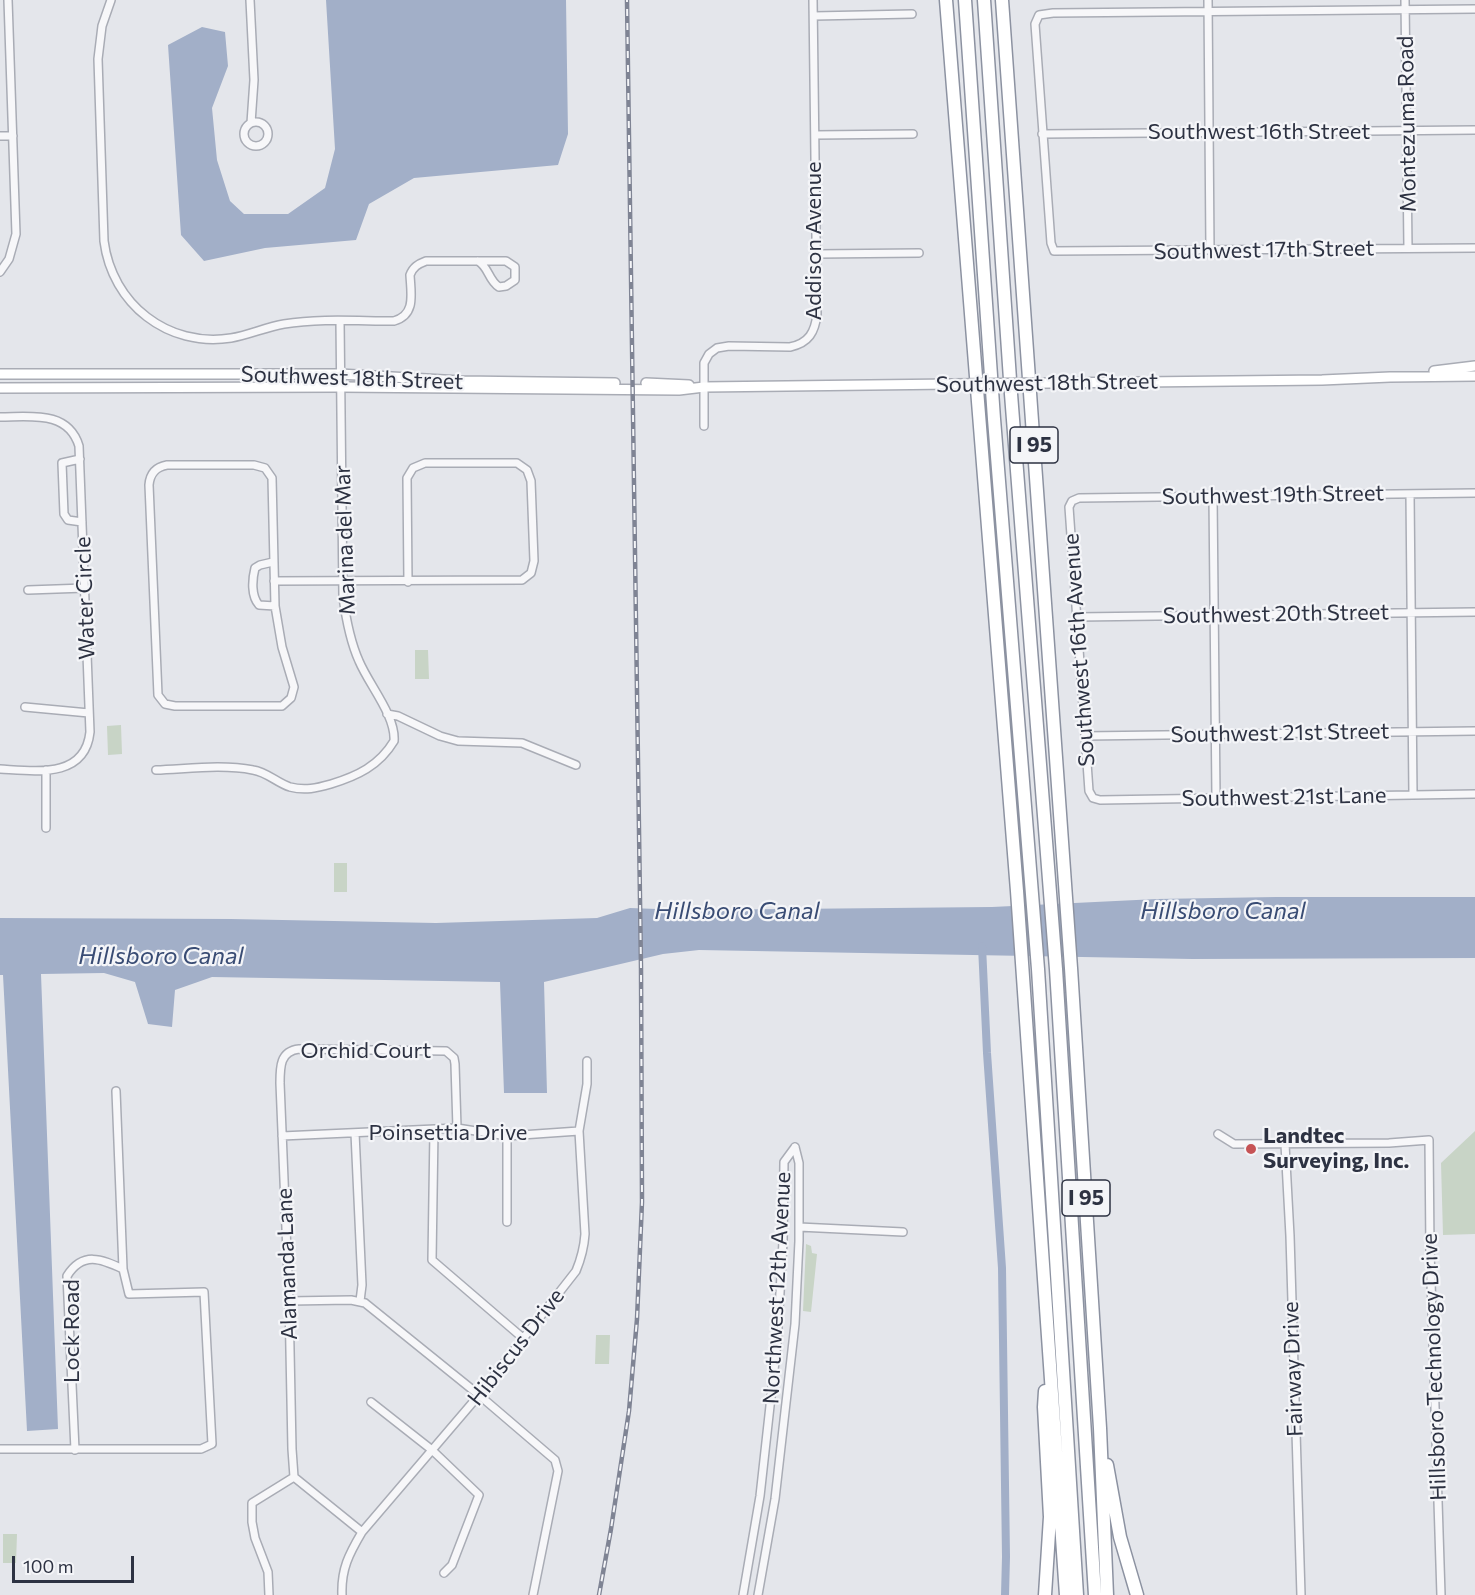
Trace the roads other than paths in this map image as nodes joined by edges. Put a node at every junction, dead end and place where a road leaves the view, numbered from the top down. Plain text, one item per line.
1 (8, 0) edge
2 (111, 0) edge
3 (250, 0) edge
4 (813, 0) edge
5 (946, 0) edge
6 (965, 0) edge
7 (984, 0) edge
8 (1002, 0) edge
9 (1208, 0) edge
10 (1405, 0) edge
11 (1475, 9) edge
12 (1405, 10) junction
13 (1208, 12) junction
14 (912, 14) dead end
15 (814, 16) junction
16 (251, 123) dead end
17 (1407, 130) junction
18 (1475, 130) edge
19 (1209, 132) junction
20 (913, 134) dead end
21 (1042, 134) junction
22 (815, 135) junction
23 (0, 136) edge
24 (13, 136) junction
25 (1408, 248) junction
26 (1475, 248) edge
27 (1210, 250) junction
28 (919, 253) dead end
29 (816, 254) junction
30 (478, 261) junction
31 (0, 272) edge
32 (340, 321) junction
33 (1475, 366) edge
34 (0, 374) edge
35 (340, 374) junction
36 (1390, 376) junction
37 (1475, 376) edge
38 (341, 387) junction
39 (704, 387) junction
40 (0, 388) edge
41 (0, 417) edge
42 (704, 426) dead end
43 (80, 459) junction
44 (1475, 493) edge
45 (1410, 494) junction
46 (1213, 496) junction
47 (1072, 501) joint
48 (82, 522) junction
49 (273, 562) junction
50 (342, 580) junction
51 (274, 581) junction
52 (408, 582) junction
53 (85, 588) junction
54 (28, 590) dead end
55 (275, 606) junction
56 (1475, 612) edge
57 (1411, 613) junction
58 (1214, 615) junction
59 (1077, 617) junction
60 (26, 707) dead end
61 (89, 713) junction
62 (387, 714) junction
63 (1475, 731) edge
64 (1412, 732) junction
65 (1215, 734) junction
66 (1085, 736) junction
67 (576, 765) dead end
68 (0, 769) edge
69 (46, 770) junction
70 (156, 770) dead end
71 (1475, 794) edge
72 (1413, 795) junction
73 (1216, 797) junction
74 (1093, 798) joint
75 (46, 828) dead end
76 (287, 1053) joint
77 (586, 1061) dead end
78 (116, 1091) dead end
79 (457, 1128) junction
80 (434, 1130) junction
81 (579, 1131) junction
82 (356, 1133) junction
83 (1218, 1134) dead end
84 (282, 1136) junction
85 (507, 1136) junction
86 (1285, 1144) junction
87 (507, 1222) dead end
88 (799, 1227) junction
89 (903, 1232) dead end
90 (123, 1269) junction
91 (289, 1301) junction
92 (360, 1301) junction
93 (524, 1339) junction
94 (1049, 1351) junction
95 (479, 1395) junction
96 (371, 1402) dead end
97 (1100, 1428) junction
98 (0, 1449) edge
99 (75, 1450) junction
100 (432, 1450) junction
101 (294, 1477) junction
102 (760, 1496) junction
103 (775, 1499) junction
104 (362, 1532) junction
105 (444, 1573) dead end
106 (269, 1595) edge
107 (342, 1595) edge
108 (533, 1595) edge
109 (743, 1595) edge
110 (758, 1595) edge
111 (1045, 1595) edge
112 (1066, 1595) edge
113 (1077, 1595) edge
114 (1095, 1595) edge
115 (1107, 1595) edge
116 (1137, 1595) edge
117 (1301, 1595) edge
118 (1441, 1595) edge

1 - 24 street
2 - 32 street
3 - 16 street
4 - 15 street, Addison Avenue
5 - 94 highway, I 95
6 - 113 highway
7 - 114 highway
8 - 97 highway, I 95
9 - 13 street
10 - 12 street, Montezuma Road
11 - 12 street
12 - 13 street
12 - 17 street, Montezuma Road
13 - 19 street
13 - 21 street
14 - 15 street
15 - 22 street, Addison Avenue
17 - 18 street, Southwest 16th Street
17 - 19 street, Southwest 16th Street
17 - 25 street, Montezuma Road
19 - 21 street, Southwest 16th Street
19 - 27 street
20 - 22 street
21 - 27 street, Southwest 17th Street
22 - 29 street, Addison Avenue
23 - 24 street
24 - 31 street
25 - 26 street, Southwest 17th Street
25 - 27 street, Southwest 17th Street
28 - 29 street
29 - 39 street, Addison Avenue
30 - 30 street
30 - 32 street
32 - 35 street
33 - 36 main road, Southwest 18th Street
34 - 35 main road, Southwest 18th Street
35 - 38 street, Marina del Mar
35 - 39 main road, Southwest 18th Street
36 - 37 main road, Southwest 18th Street
36 - 39 main road, Southwest 18th Street, bridge
38 - 39 main road, Southwest 18th Street
38 - 40 main road, Southwest 18th Street
38 - 50 street, Marina del Mar
39 - 42 street, Addison Avenue
41 - 43 street, Water Circle
43 - 48 street, Water Circle
43 - 48 street
44 - 45 street, Southwest 19th Street
45 - 46 street, Southwest 19th Street
45 - 57 street
46 - 47 street, Southwest 19th Street
46 - 58 street
47 - 59 street, Southwest 16th Avenue
48 - 53 street, Water Circle
49 - 51 street
49 - 55 street
49 - 55 street
50 - 51 street
50 - 52 street
50 - 62 street, Marina del Mar
51 - 55 street
52 - 52 street
53 - 54 street
53 - 61 street, Water Circle
56 - 57 street, Southwest 20th Street
57 - 58 street, Southwest 20th Street
57 - 64 street
58 - 59 street, Southwest 20th Street
58 - 65 street
59 - 66 street, Southwest 16th Avenue
60 - 61 street
61 - 69 street, Water Circle
62 - 67 street
62 - 70 street, Marina del Mar
63 - 64 street, Southwest 21st Street
64 - 65 street, Southwest 21st Street
64 - 72 street
65 - 66 street, Southwest 21st Street
65 - 73 street
66 - 74 street, Southwest 16th Avenue
68 - 69 street, Water Circle
69 - 75 street
71 - 72 street, Southwest 21st Lane
72 - 73 street, Southwest 21st Lane
73 - 74 street, Southwest 21st Lane
76 - 79 street, Orchid Court
76 - 84 street, Alamanda Lane
77 - 81 street, Hibiscus Drive
78 - 90 street
79 - 80 street, Poinsettia Drive
79 - 85 street, Poinsettia Drive
80 - 82 street, Poinsettia Drive
80 - 93 street
81 - 85 street, Poinsettia Drive
81 - 93 street, Hibiscus Drive
82 - 84 street, Poinsettia Drive
82 - 92 street
83 - 86 street
84 - 91 street, Alamanda Lane
85 - 87 street
86 - 117 street, Fairway Drive
86 - 118 street, Hillsboro Technology Drive
88 - 89 street
88 - 102 street, Northwest 12th Avenue
88 - 103 street, Northwest 12th Avenue
90 - 99 street, Lock Road
90 - 99 street
91 - 92 street
91 - 101 street, Alamanda Lane
92 - 95 street
93 - 95 street, Hibiscus Drive
94 - 111 highway
94 - 112 highway, I 95
95 - 100 street, Hibiscus Drive
95 - 108 street
96 - 100 street
97 - 115 highway, I 95
97 - 116 highway
98 - 99 street
100 - 104 street, Hibiscus Drive
100 - 105 street
101 - 104 street
101 - 106 street
102 - 103 street
102 - 109 street, Northwest 12th Avenue
103 - 110 street, Northwest 12th Avenue
104 - 107 street, Hibiscus Drive

